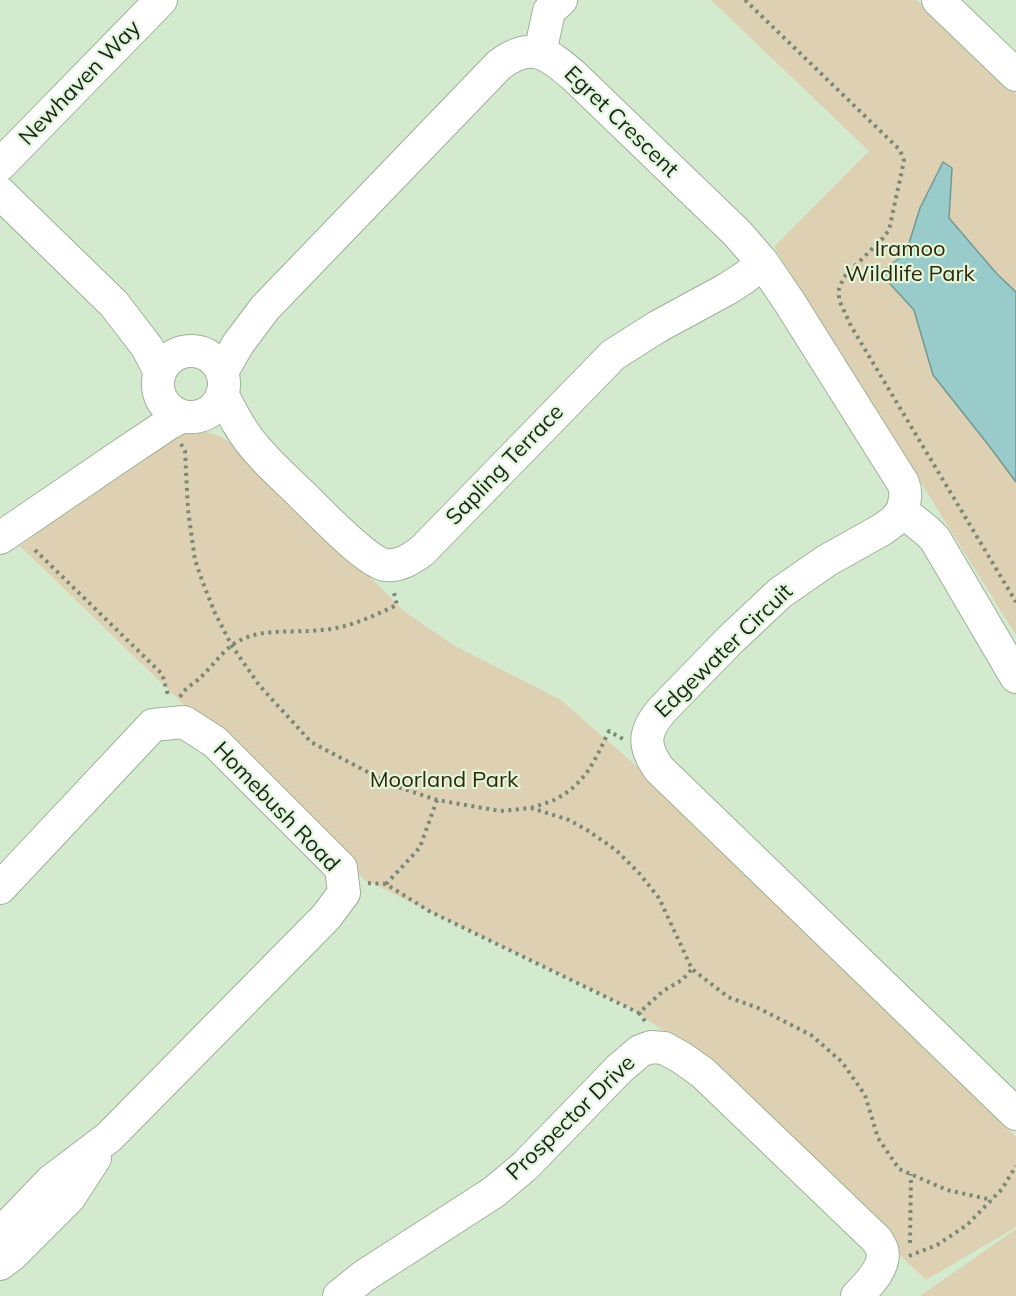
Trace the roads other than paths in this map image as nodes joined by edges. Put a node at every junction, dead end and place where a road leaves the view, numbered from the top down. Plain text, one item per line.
1 (161, 0) edge
2 (561, 0) edge
3 (938, 0) edge
4 (540, 53) junction
5 (1016, 75) edge
6 (0, 165) edge
7 (0, 193) edge
8 (763, 263) junction
9 (114, 304) junction
10 (207, 368) junction
11 (174, 405) junction
12 (258, 452) junction
13 (902, 511) junction
14 (0, 538) edge
15 (1016, 677) edge
16 (0, 888) edge
17 (1016, 1114) edge
18 (109, 1137) junction
19 (0, 1234) edge
20 (0, 1264) edge
21 (339, 1296) edge
22 (857, 1296) edge

1 - 6 street, Newhaven Way
2 - 4 street
3 - 5 street
4 - 8 street, Egret Crescent
4 - 10 street, Egret Crescent
7 - 9 street
8 - 12 street, Sapling Terrace
8 - 13 street, Egret Crescent
9 - 10 street
9 - 11 street
10 - 11 street
10 - 11 street
10 - 12 street, Sapling Terrace
11 - 12 street, Sapling Terrace
11 - 14 street
13 - 15 street
13 - 17 street, Edgewater Circuit
16 - 18 street, Homebush Road
18 - 19 street, Homebush Road
18 - 20 street, Homebush Road
21 - 22 street, Prospector Drive

